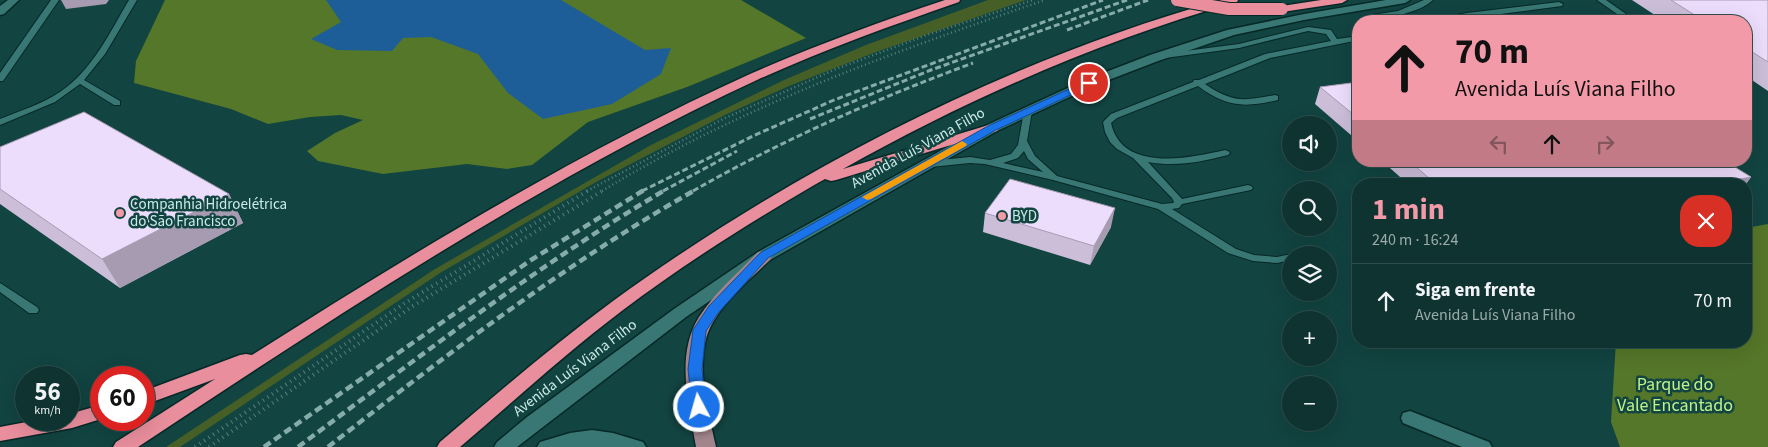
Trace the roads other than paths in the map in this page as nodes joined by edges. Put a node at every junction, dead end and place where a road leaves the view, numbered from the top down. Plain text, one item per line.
1 (14, 0) edge
2 (55, 0) edge
3 (133, 0) edge
4 (955, 0) edge
5 (1177, 0) edge
6 (1232, 0) edge
7 (1324, 0) edge
8 (1342, 0) edge
9 (1405, 0) edge
10 (1429, 0) edge
11 (1601, 0) edge
12 (1558, 4) dead end
13 (1304, 6) junction
14 (0, 12) edge
15 (1390, 15) edge
16 (1481, 15) edge
17 (1623, 15) edge
18 (1352, 39) edge
19 (1336, 42) junction
20 (1154, 58) junction
21 (0, 79) edge
22 (80, 81) junction
23 (1197, 82) junction
24 (1275, 98) dead end
25 (117, 103) dead end
26 (1028, 111) junction
27 (0, 122) edge
28 (992, 128) junction
29 (1024, 142) junction
30 (1225, 153) dead end
31 (1136, 155) junction
32 (985, 161) junction
33 (925, 164) junction
34 (1056, 178) junction
35 (799, 187) junction
36 (1248, 188) dead end
37 (1179, 202) junction
38 (1161, 207) junction
39 (764, 256) junction
40 (1282, 258) edge
41 (0, 287) edge
42 (32, 310) dead end
43 (275, 348) junction
44 (155, 394) edge
45 (90, 415) edge
46 (1410, 418) dead end
47 (0, 434) edge
48 (123, 447) edge
49 (447, 447) edge
50 (504, 447) edge
51 (547, 447) edge
52 (636, 447) edge
53 (706, 447) edge
54 (1482, 447) edge

1 - 14 main road
2 - 21 lane
3 - 22 lane
4 - 43 highway
5 - 13 highway, bridge
6 - 35 highway, Avenida Luís Viana Filho
7 - 13 highway
8 - 13 highway
9 - 20 main road, Avenida Luís Viana Filho
10 - 15 lane
11 - 17 lane
12 - 16 lane
18 - 19 lane
19 - 20 lane
19 - 23 lane
20 - 26 main road, Avenida Luís Viana Filho
22 - 25 lane
22 - 27 lane
23 - 24 lane
23 - 31 lane
26 - 28 main road, Avenida Luís Viana Filho
26 - 29 lane
28 - 33 main road, Avenida Luís Viana Filho
28 - 35 highway
29 - 32 lane
29 - 34 lane
30 - 31 lane
31 - 37 lane
32 - 33 lane
32 - 34 lane
33 - 39 main road, Avenida Luís Viana Filho
34 - 38 lane
35 - 49 highway, Avenida Luís Viana Filho
36 - 37 lane
37 - 38 lane
38 - 40 lane
39 - 50 main road, Avenida Luís Viana Filho
39 - 53 main road
41 - 42 lane
43 - 44 highway
43 - 48 highway
45 - 47 highway
46 - 54 main road
51 - 52 main road

